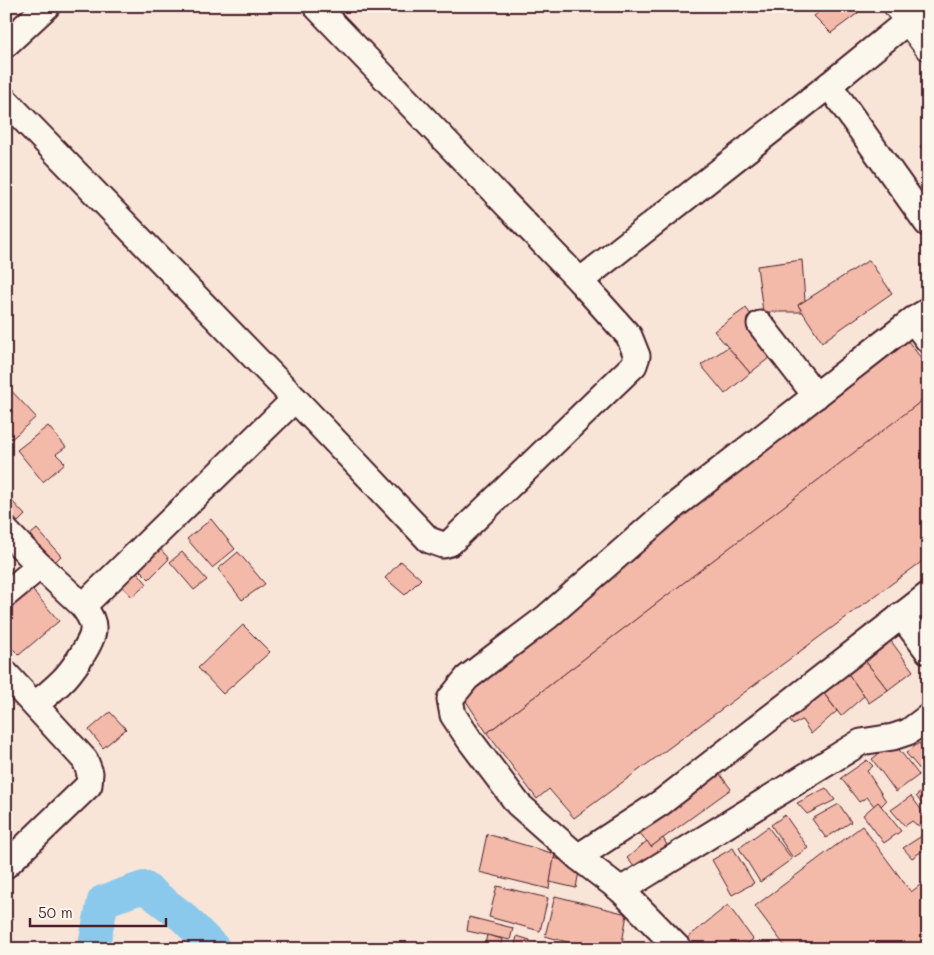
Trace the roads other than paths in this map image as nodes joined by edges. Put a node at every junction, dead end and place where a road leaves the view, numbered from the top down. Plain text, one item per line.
1 (47, 6) edge
2 (316, 6) edge
3 (904, 13) edge
4 (6, 44) edge
5 (928, 46) edge
6 (829, 85) junction
7 (6, 100) edge
8 (927, 223) edge
9 (580, 281) junction
10 (920, 316) edge
11 (760, 324) dead end
12 (928, 340) edge
13 (816, 396) junction
14 (295, 399) junction
15 (6, 530) edge
16 (40, 566) junction
17 (6, 594) edge
18 (928, 595) edge
19 (83, 606) junction
20 (901, 615) junction
21 (928, 651) edge
22 (6, 674) edge
23 (35, 705) junction
24 (928, 717) edge
25 (578, 857) junction
26 (6, 865) edge
27 (621, 890) junction
28 (680, 949) edge

1 - 4 lane
2 - 9 lane
3 - 5 highway
3 - 6 lane
6 - 8 lane
6 - 9 lane
7 - 14 lane
9 - 14 lane
10 - 12 lane
10 - 13 lane
11 - 13 lane
13 - 25 lane
14 - 19 lane
15 - 16 lane
16 - 17 lane
16 - 19 lane
18 - 20 lane
19 - 23 lane
20 - 21 lane
20 - 25 lane
22 - 23 lane
23 - 26 lane
24 - 27 lane
25 - 27 lane
27 - 28 lane

